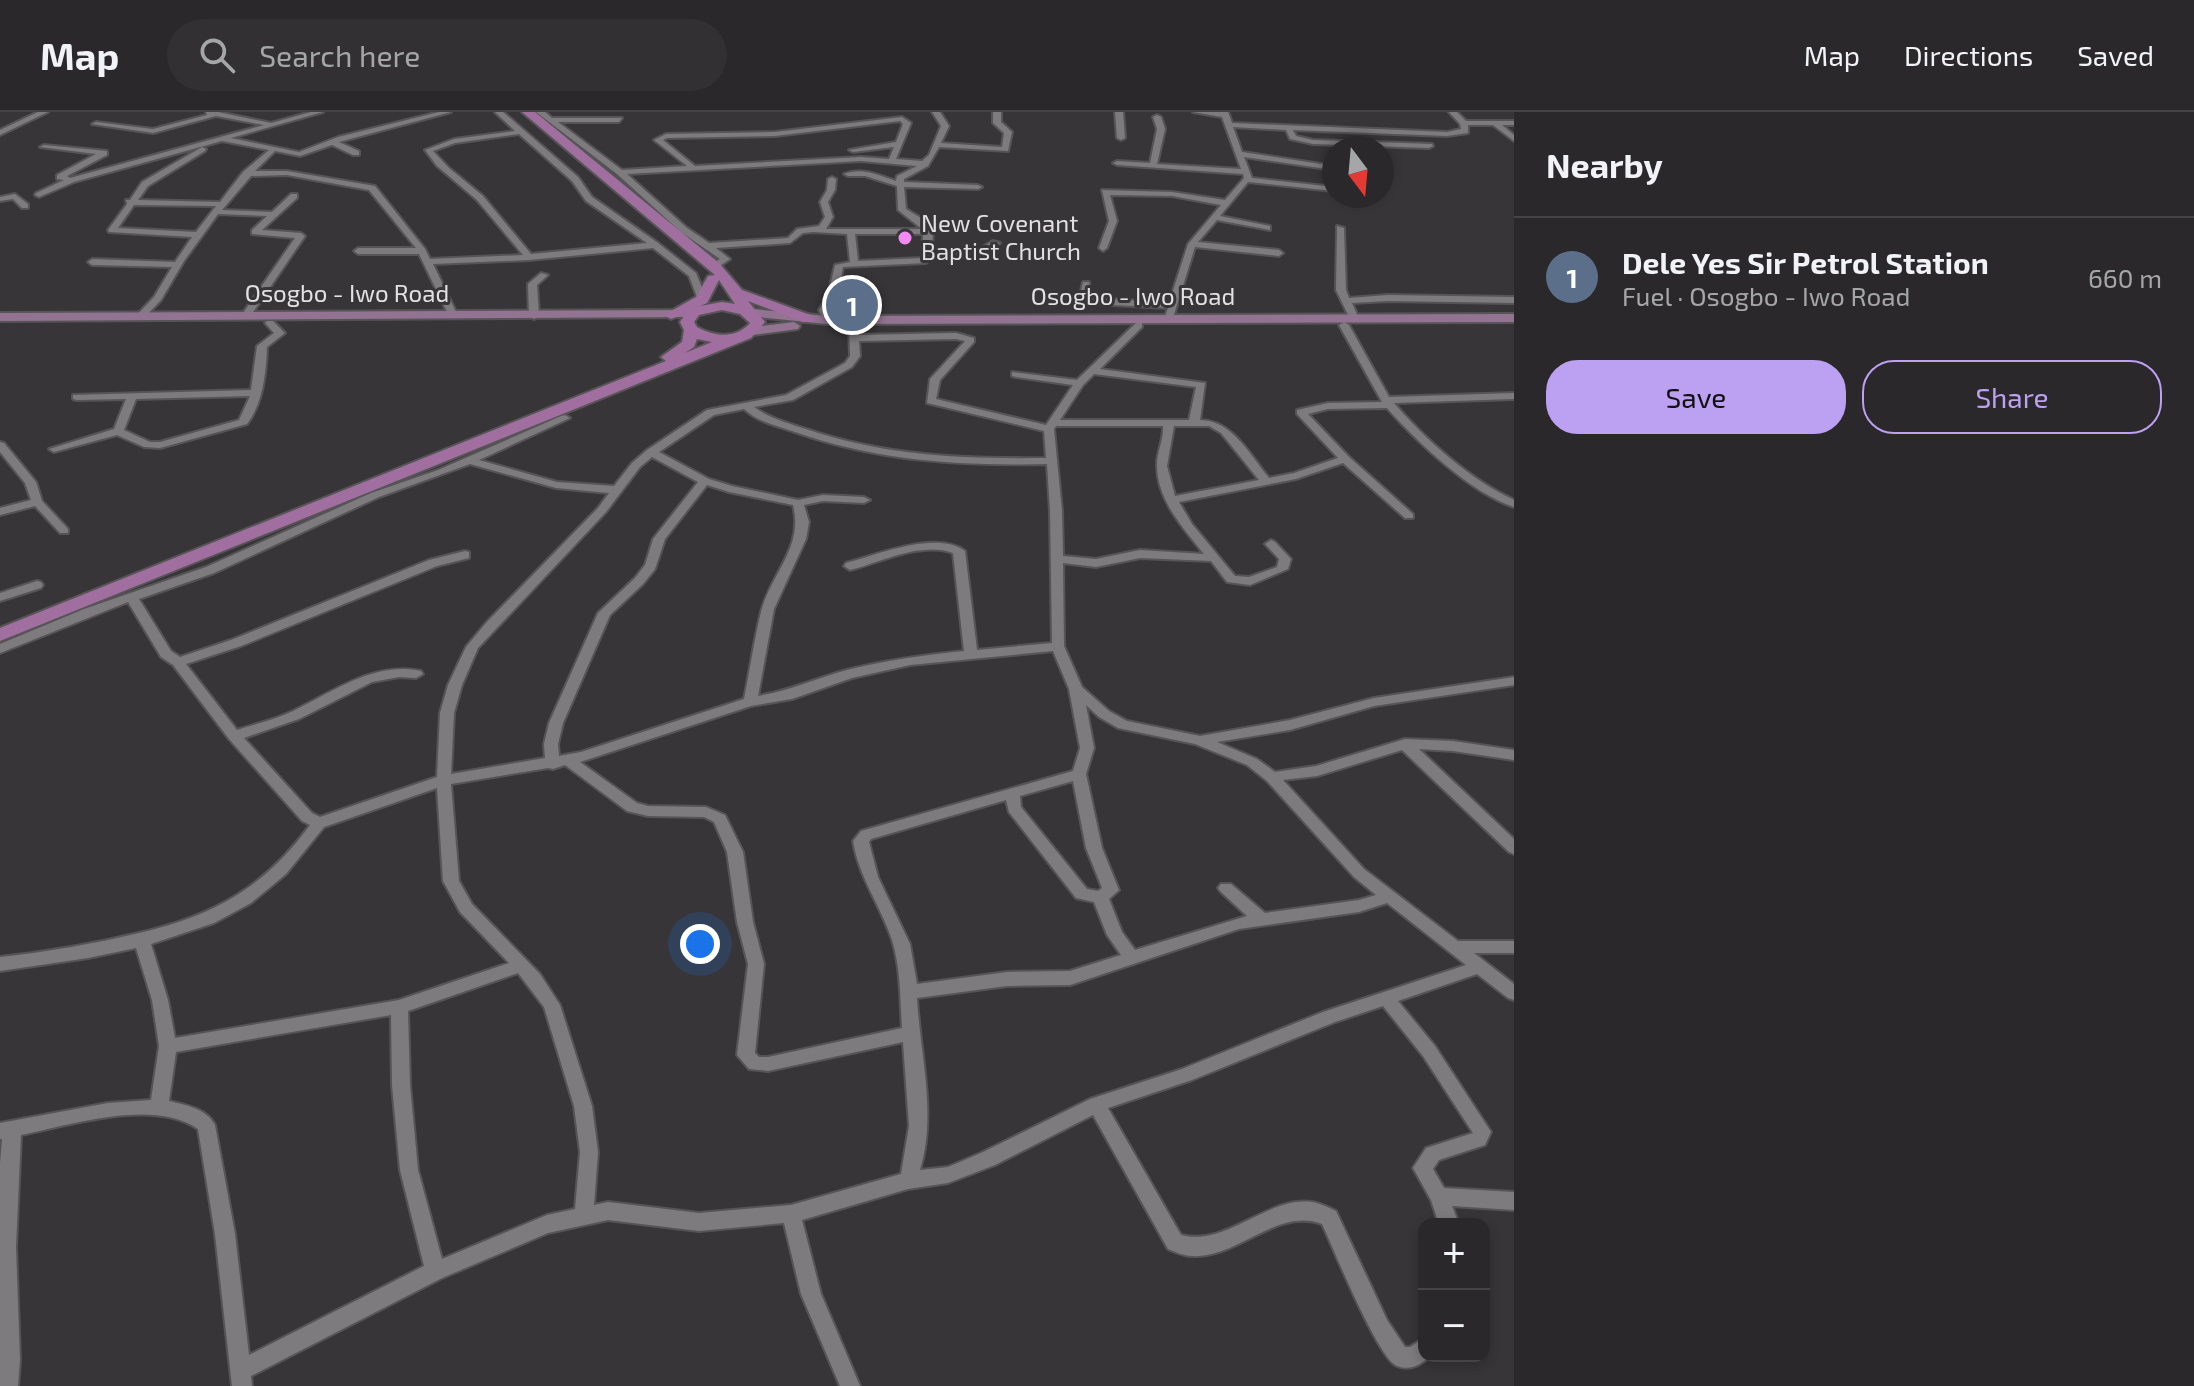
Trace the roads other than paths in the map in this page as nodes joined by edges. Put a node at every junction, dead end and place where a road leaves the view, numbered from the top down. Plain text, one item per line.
1 (44, 112) edge
2 (204, 112) edge
3 (256, 112) edge
4 (319, 112) edge
5 (447, 112) edge
6 (499, 112) edge
7 (514, 112) edge
8 (861, 112) edge
9 (936, 112) edge
10 (997, 112) edge
11 (1119, 112) edge
12 (1197, 112) edge
13 (1453, 112) edge
14 (217, 114) junction
15 (539, 115) edge
16 (1157, 117) dead end
17 (1226, 117) edge
18 (243, 118) junction
19 (619, 120) dead end
20 (871, 122) junction
21 (1464, 123) junction
22 (1514, 123) edge
23 (96, 124) dead end
24 (271, 124) junction
25 (1496, 124) junction
26 (1288, 127) junction
27 (521, 132) junction
28 (0, 133) edge
29 (1121, 138) dead end
30 (223, 139) junction
31 (1514, 139) edge
32 (332, 142) junction
33 (210, 143) junction
34 (899, 144) junction
35 (938, 145) junction
36 (1429, 146) dead end
37 (44, 147) dead end
38 (853, 150) dead end
39 (272, 151) junction
40 (356, 153) dead end
41 (300, 154) junction
42 (572, 154) junction
43 (1239, 154) junction
44 (893, 159) junction
45 (1117, 163) dead end
46 (922, 164) junction
47 (1153, 165) junction
48 (299, 166) dead end
49 (1322, 166) edge
50 (695, 169) junction
51 (620, 172) junction
52 (246, 174) junction
53 (848, 174) dead end
54 (1247, 176) junction
55 (832, 179) dead end
56 (71, 180) junction
57 (899, 181) junction
58 (978, 187) dead end
59 (1322, 187) edge
60 (638, 188) junction
61 (622, 192) junction
62 (39, 195) dead end
63 (294, 196) dead end
64 (0, 199) edge
65 (129, 202) junction
66 (1226, 203) junction
67 (25, 206) dead end
68 (220, 208) junction
69 (273, 214) junction
70 (1214, 217) junction
71 (1267, 228) dead end
72 (1340, 228) dead end
73 (800, 231) junction
74 (851, 231) junction
75 (929, 232) junction
76 (198, 235) junction
77 (996, 243) dead end
78 (1192, 244) junction
79 (655, 245) junction
80 (707, 246) junction
81 (1103, 248) dead end
82 (927, 250) junction
83 (358, 251) dead end
84 (422, 251) junction
85 (1279, 253) dead end
86 (529, 257) junction
87 (92, 262) dead end
88 (428, 262) junction
89 (854, 262) junction
90 (177, 265) junction
91 (713, 272) junction
92 (544, 275) dead end
93 (1086, 284) dead end
94 (736, 291) junction
95 (1514, 300) edge
96 (1345, 301) junction
97 (722, 306) junction
98 (749, 311) junction
99 (1170, 312) junction
100 (671, 315) joint
101 (246, 316) junction
102 (453, 316) junction
103 (534, 316) junction
104 (0, 317) edge
105 (140, 317) junction
106 (694, 317) junction
107 (1514, 318) edge
108 (808, 319) junction
109 (827, 320) junction
110 (1349, 322) junction
111 (270, 323) junction
112 (0, 324) edge
113 (1139, 325) junction
114 (1514, 325) edge
115 (855, 332) junction
116 (746, 334) junction
117 (1095, 371) junction
118 (1016, 374) dead end
119 (1079, 383) junction
120 (254, 393) junction
121 (132, 396) junction
122 (1514, 396) edge
123 (77, 397) dead end
124 (1388, 402) junction
125 (747, 406) junction
126 (565, 418) dead end
127 (1194, 422) junction
128 (1168, 423) junction
129 (1052, 426) junction
130 (118, 431) junction
131 (0, 445) edge
132 (54, 449) dead end
133 (651, 452) junction
134 (13, 459) junction
135 (1345, 459) junction
136 (469, 460) junction
137 (1050, 461) junction
138 (0, 462) edge
139 (705, 481) junction
140 (1266, 481) junction
141 (614, 494) junction
142 (864, 500) dead end
143 (1171, 500) junction
144 (37, 502) junction
145 (798, 503) junction
146 (1514, 504) edge
147 (0, 512) edge
148 (1409, 516) dead end
149 (64, 531) dead end
150 (1271, 544) dead end
151 (465, 555) dead end
152 (1216, 558) junction
153 (1056, 559) junction
154 (850, 566) dead end
155 (37, 585) dead end
156 (0, 597) edge
157 (132, 598) junction
158 (0, 623) edge
159 (0, 635) edge
160 (1058, 646) junction
161 (0, 649) edge
162 (971, 654) junction
163 (178, 662) junction
164 (416, 674) dead end
165 (1514, 681) edge
166 (1076, 689) junction
167 (750, 702) junction
168 (234, 736) junction
169 (1198, 740) junction
170 (1405, 744) junction
171 (1514, 755) edge
172 (561, 762) junction
173 (1079, 774) junction
174 (1272, 777) junction
175 (444, 780) junction
176 (1012, 794) junction
177 (319, 823) junction
178 (1514, 848) edge
179 (1226, 888) dead end
180 (1100, 897) junction
181 (1387, 897) junction
182 (1261, 919) junction
183 (141, 939) junction
184 (1456, 947) junction
185 (1514, 947) edge
186 (1131, 957) junction
187 (0, 964) edge
188 (521, 966) junction
189 (1478, 967) junction
190 (910, 992) junction
191 (1514, 993) edge
192 (1388, 1000) junction
193 (399, 1007) junction
194 (911, 1033) junction
195 (168, 1046) junction
196 (1096, 1104) junction
197 (159, 1105) junction
198 (6, 1130) edge
199 (908, 1180) junction
200 (1439, 1196) junction
201 (1514, 1201) edge
202 (584, 1213) junction
203 (791, 1214) junction
204 (1447, 1218) edge
205 (435, 1271) junction
206 (1418, 1353) edge
207 (241, 1378) edge
208 (8, 1386) edge
209 (850, 1386) edge

1 - 28 street
2 - 14 street
3 - 18 street
4 - 24 street
5 - 32 street
6 - 27 street
7 - 42 highway
8 - 20 street
9 - 35 street
10 - 35 street
11 - 29 street
12 - 17 street
13 - 21 street
14 - 18 street
14 - 23 street
15 - 19 street
15 - 42 highway
15 - 51 street
16 - 47 street
17 - 26 street
17 - 43 street
18 - 24 street
20 - 34 street
20 - 50 street
21 - 25 street
21 - 26 street
22 - 25 street
24 - 30 street
25 - 31 street
26 - 36 street
27 - 79 street
27 - 86 street
30 - 33 street
30 - 39 street
32 - 40 street
32 - 41 street
33 - 56 street
33 - 65 street
34 - 38 street
34 - 44 street
35 - 46 street
37 - 56 street
39 - 41 street
39 - 52 street
41 - 48 street
42 - 61 highway
42 - 91 highway
43 - 49 street
43 - 54 street
44 - 46 street
44 - 50 street
45 - 47 street
46 - 57 street
47 - 54 street
50 - 51 street
51 - 60 street
52 - 68 street
52 - 84 street
53 - 57 street
54 - 59 street
54 - 66 street
55 - 73 street
56 - 62 street
57 - 58 street
57 - 75 street
60 - 61 street
60 - 80 street
61 - 91 highway
63 - 69 street
64 - 67 street
65 - 68 street
65 - 76 street
66 - 70 street
66 - 81 street
68 - 69 street
68 - 76 street
69 - 101 street
70 - 71 street
70 - 78 street
72 - 96 street
73 - 74 street
73 - 80 street
74 - 75 street
74 - 89 street
75 - 82 street
76 - 90 street
77 - 82 street
78 - 85 street
78 - 99 street
79 - 86 street
79 - 106 street
80 - 91 street
82 - 89 street
83 - 84 street
84 - 88 street
86 - 88 street
87 - 90 street
88 - 102 street
89 - 109 street
90 - 105 street
91 - 94 highway
91 - 97 highway
91 - 106 highway
92 - 103 street
93 - 99 street
94 - 98 highway
94 - 108 highway
95 - 96 street
96 - 110 street
97 - 98 highway
97 - 106 highway
98 - 108 main road, Osogbo - Iwo Road
98 - 116 highway
99 - 109 main road, Osogbo - Iwo Road
99 - 110 main road, Osogbo - Iwo Road
100 - 103 main road, Osogbo - Iwo Road
100 - 106 highway
101 - 102 main road, Osogbo - Iwo Road
101 - 105 main road, Osogbo - Iwo Road
102 - 103 main road, Osogbo - Iwo Road
104 - 105 main road, Osogbo - Iwo Road
106 - 111 main road, Osogbo - Iwo Road
106 - 116 highway
106 - 158 highway
107 - 110 main road, Osogbo - Iwo Road
108 - 109 main road, Osogbo - Iwo Road
110 - 113 main road, Osogbo - Iwo Road
110 - 114 main road, Osogbo - Iwo Road
110 - 124 street
111 - 112 main road, Osogbo - Iwo Road
111 - 120 street
113 - 115 main road, Osogbo - Iwo Road
113 - 117 street
115 - 116 main road, Osogbo - Iwo Road
115 - 125 street
115 - 129 street
116 - 159 highway
117 - 119 street
117 - 127 street
118 - 119 street
119 - 129 street
120 - 121 street
120 - 130 street
121 - 123 street
121 - 130 street
122 - 124 street
124 - 135 street
124 - 146 street
125 - 133 street
125 - 137 street
126 - 136 street
127 - 128 street
127 - 140 street
128 - 129 street
128 - 143 street
129 - 137 street
130 - 132 street
131 - 134 street
133 - 139 street
133 - 141 street
134 - 138 street
134 - 144 street
135 - 140 street
135 - 148 street
136 - 141 street
136 - 157 street
137 - 153 street
139 - 145 street
139 - 172 street
140 - 143 street
141 - 175 street
142 - 145 street
143 - 152 street
144 - 147 street
144 - 149 street
145 - 167 street
150 - 152 street
151 - 163 street
152 - 153 street
153 - 160 street
154 - 162 street
155 - 156 street
157 - 161 street
157 - 163 street
160 - 162 street
160 - 166 street
162 - 167 street
163 - 168 street
164 - 168 street
165 - 169 street
166 - 169 street
166 - 173 street
167 - 172 street
168 - 177 street
169 - 174 street
170 - 171 street
170 - 174 street
170 - 178 street
172 - 175 street
172 - 194 street
173 - 176 street
173 - 180 street
174 - 181 street
175 - 177 street
175 - 188 street
176 - 180 street
176 - 190 street
177 - 183 street
179 - 182 street
180 - 186 street
181 - 182 street
181 - 184 street
182 - 186 street
183 - 187 street
183 - 195 street
184 - 185 street
184 - 189 street
186 - 190 street
188 - 193 street
188 - 202 street
189 - 191 street
189 - 192 street
190 - 194 street
192 - 196 street
192 - 200 street
193 - 195 street
193 - 205 street
194 - 199 street
195 - 197 street
196 - 199 street
196 - 206 street
197 - 198 street
197 - 207 street
198 - 208 street
199 - 203 street
200 - 201 street
200 - 204 street
202 - 203 street
202 - 205 street
203 - 209 street
205 - 207 street

